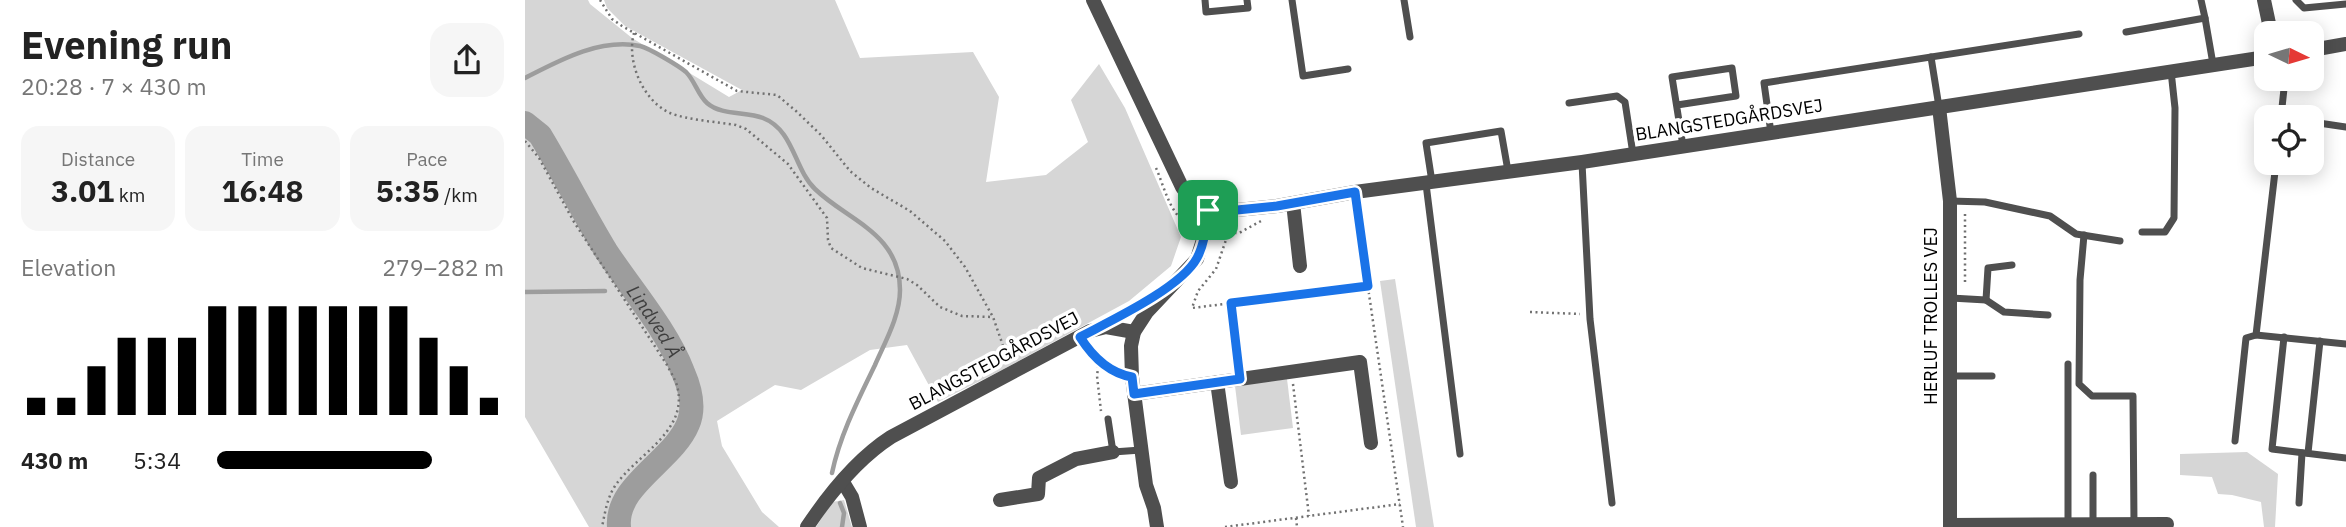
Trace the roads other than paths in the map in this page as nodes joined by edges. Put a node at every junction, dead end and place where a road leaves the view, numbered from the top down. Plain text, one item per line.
1 (1093, 0) edge
2 (1205, 0) edge
3 (1247, 0) edge
4 (1291, 0) edge
5 (1404, 0) edge
6 (2201, 0) edge
7 (2264, 0) edge
8 (2296, 0) edge
9 (2346, 4) edge
10 (2205, 18) junction
11 (2268, 21) edge
12 (2126, 32) dead end
13 (2079, 34) dead end
14 (1410, 37) dead end
15 (2346, 44) edge
16 (2324, 48) edge
17 (1931, 57) junction
18 (2254, 59) edge
19 (2213, 64) junction
20 (1348, 69) dead end
21 (2171, 71) junction
22 (1569, 103) dead end
23 (1677, 106) junction
24 (1939, 107) junction
25 (2324, 124) edge
26 (2346, 127) edge
27 (1771, 133) junction
28 (1683, 146) junction
29 (1633, 154) junction
30 (1582, 162) junction
31 (1508, 172) junction
32 (2275, 175) edge
33 (1429, 183) junction
34 (1950, 201) junction
35 (1293, 203) junction
36 (1208, 210) junction
37 (2142, 232) dead end
38 (2084, 235) junction
39 (2120, 241) dead end
40 (2012, 265) dead end
41 (1300, 266) dead end
42 (1177, 279) junction
43 (1951, 298) junction
44 (1986, 300) junction
45 (2048, 314) dead end
46 (1134, 332) junction
47 (1085, 334) junction
48 (2256, 335) junction
49 (2284, 337) junction
50 (2320, 341) junction
51 (2346, 344) edge
52 (2069, 365) dead end
53 (1951, 376) junction
54 (1992, 376) dead end
55 (1217, 382) junction
56 (1134, 394) junction
57 (1108, 419) road end
58 (2235, 441) dead end
59 (1371, 443) dead end
60 (1141, 450) junction
61 (1112, 452) junction
62 (2305, 453) junction
63 (1461, 454) dead end
64 (2346, 458) edge
65 (2093, 475) dead end
66 (843, 482) junction
67 (1231, 482) dead end
68 (1000, 500) dead end
69 (1612, 503) dead end
70 (2299, 503) dead end
71 (2068, 523) junction
72 (2093, 523) junction
73 (2134, 524) junction
74 (2167, 524) dead end
75 (1950, 526) edge
76 (807, 527) edge
77 (860, 527) edge
78 (1157, 527) edge

1 - 36 street
2 - 3 lane
4 - 20 lane
5 - 14 lane
6 - 10 lane
7 - 11 street
8 - 9 lane
10 - 12 lane
10 - 19 lane
13 - 17 lane
15 - 16 street
17 - 24 lane
17 - 27 lane
18 - 19 street, BLANGSTEDGÅRDSVEJ
19 - 21 street, BLANGSTEDGÅRDSVEJ
21 - 24 street, BLANGSTEDGÅRDSVEJ
21 - 37 lane
22 - 29 lane
23 - 23 lane
23 - 28 lane
24 - 27 street, BLANGSTEDGÅRDSVEJ
24 - 34 street, HERLUF TROLLES VEJ
25 - 26 lane
27 - 28 street, BLANGSTEDGÅRDSVEJ
28 - 29 street, BLANGSTEDGÅRDSVEJ
29 - 30 street, BLANGSTEDGÅRDSVEJ
30 - 31 street, BLANGSTEDGÅRDSVEJ
30 - 69 lane
31 - 33 street, BLANGSTEDGÅRDSVEJ
31 - 33 lane
32 - 48 lane
33 - 35 street, BLANGSTEDGÅRDSVEJ
33 - 63 lane
34 - 38 lane
34 - 43 street, HERLUF TROLLES VEJ
35 - 36 street, BLANGSTEDGÅRDSVEJ
35 - 41 street
36 - 42 street
38 - 39 lane
38 - 73 lane
40 - 44 lane
42 - 46 street
42 - 47 lane
43 - 44 lane
43 - 53 street, HERLUF TROLLES VEJ
44 - 45 lane
46 - 47 street, BLANGSTEDGÅRDSVEJ
46 - 56 street
47 - 66 street, BLANGSTEDGÅRDSVEJ
48 - 49 lane
48 - 58 lane
49 - 50 lane
49 - 62 lane
50 - 51 lane
50 - 62 lane
52 - 71 lane
53 - 54 lane
53 - 75 street, HERLUF TROLLES VEJ
55 - 56 street
55 - 59 street
55 - 67 street
56 - 60 street
57 - 61 lane
60 - 61 lane
60 - 78 street
61 - 68 street
62 - 64 lane
62 - 70 lane
65 - 72 lane
66 - 76 street, BLANGSTEDGÅRDSVEJ
66 - 77 street
71 - 72 street, HERLUF TROLLES VEJ
71 - 75 street, HERLUF TROLLES VEJ
72 - 73 street, HERLUF TROLLES VEJ
73 - 74 street, HERLUF TROLLES VEJ

